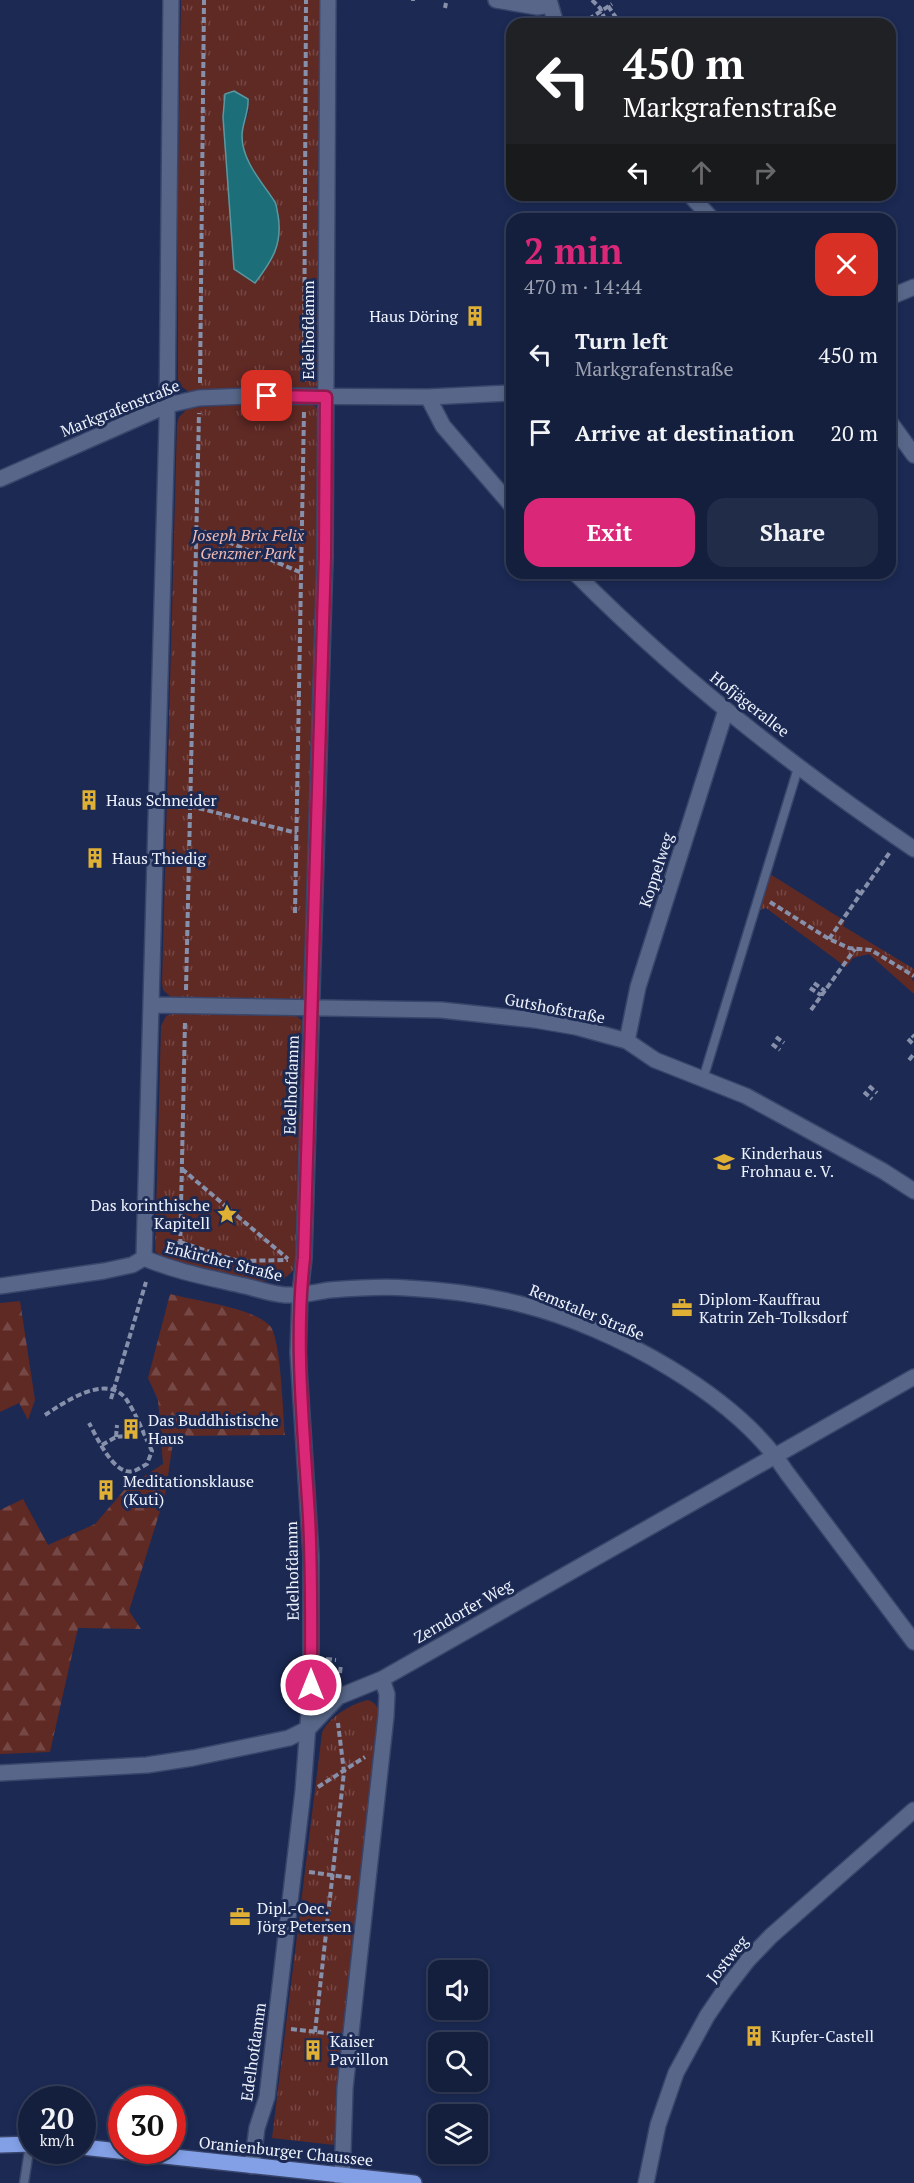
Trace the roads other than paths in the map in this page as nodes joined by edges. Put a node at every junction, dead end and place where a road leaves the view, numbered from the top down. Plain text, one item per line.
1 (171, 0) edge
2 (328, 0) edge
3 (496, 0) edge
4 (549, 3) edge
5 (554, 18) edge
6 (696, 201) edge
7 (706, 213) edge
8 (914, 287) edge
9 (896, 294) edge
10 (506, 393) edge
11 (326, 397) junction
12 (428, 397) junction
13 (168, 405) junction
14 (896, 430) edge
15 (914, 455) edge
16 (0, 479) edge
17 (506, 499) edge
18 (581, 579) edge
19 (726, 710) junction
20 (799, 765) junction
21 (914, 849) edge
22 (152, 1005) junction
23 (312, 1008) junction
24 (627, 1041) junction
25 (703, 1079) junction
26 (914, 1191) edge
27 (144, 1258) junction
28 (0, 1286) edge
29 (300, 1294) junction
30 (914, 1377) edge
31 (775, 1455) junction
32 (914, 1642) edge
33 (382, 1679) junction
34 (309, 1728) junction
35 (0, 1773) edge
36 (914, 1810) edge
37 (18, 2144) edge
38 (0, 2145) edge
39 (96, 2149) edge
40 (27, 2164) edge
41 (252, 2166) junction
42 (342, 2179) edge
43 (24, 2183) edge
44 (414, 2183) edge
45 (646, 2183) edge

1 - 13 street
2 - 11 street, Edelhofdamm
3 - 4 street
4 - 5 street
6 - 7 street
8 - 9 street
10 - 12 street, Markgrafenstraße
11 - 12 street, Markgrafenstraße
11 - 13 street, Markgrafenstraße
11 - 23 street, Edelhofdamm
12 - 17 street
13 - 16 street, Markgrafenstraße
13 - 22 street
14 - 15 street
18 - 19 street, Hofjägerallee
19 - 20 street, Hofjägerallee
19 - 24 street, Koppelweg
20 - 21 street, Hofjägerallee
20 - 25 lane
22 - 23 street, Gutshofstraße
22 - 27 street
23 - 24 street, Gutshofstraße
23 - 29 street, Edelhofdamm
24 - 25 street, Gutshofstraße
25 - 26 street, Gutshofstraße
27 - 28 street, Enkircher Straße
27 - 29 street, Enkircher Straße
29 - 31 street, Remstaler Straße
29 - 34 street, Edelhofdamm
30 - 31 street, Zerndorfer Weg
31 - 32 street, Remstaler Straße
31 - 33 street, Zerndorfer Weg
33 - 34 street, Zerndorfer Weg
33 - 42 street
34 - 35 street, Zerndorfer Weg
34 - 41 street, Edelhofdamm
36 - 45 street, Jostweg
37 - 38 main road
39 - 41 main road, Oranienburger Chaussee
40 - 43 lane
41 - 42 main road, Oranienburger Chaussee
42 - 44 main road, Oranienburger Chaussee

